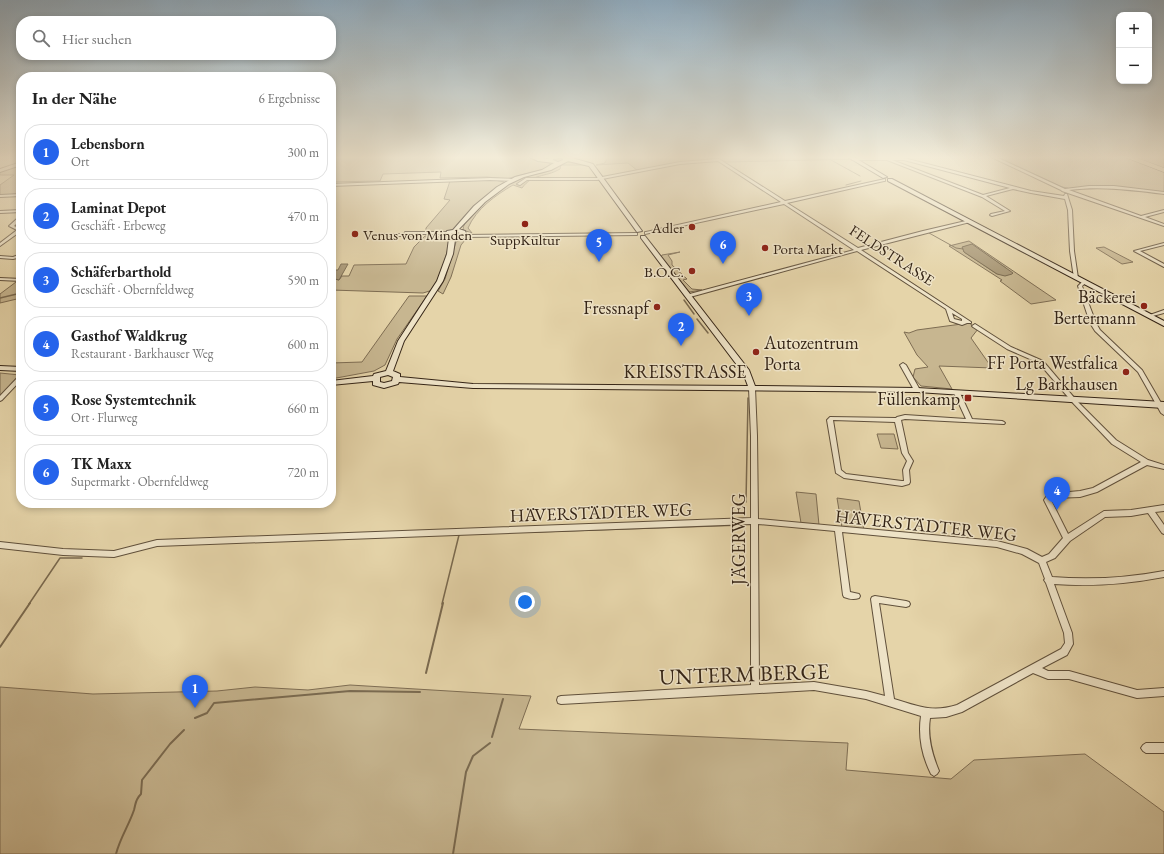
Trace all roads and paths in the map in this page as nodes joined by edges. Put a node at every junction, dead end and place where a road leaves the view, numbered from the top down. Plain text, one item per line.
1 (488, 196) edge
2 (613, 196) edge
3 (773, 196) edge
4 (810, 196) edge
5 (919, 196) edge
6 (985, 196) edge
7 (1056, 196) edge
8 (1080, 196) edge
9 (1067, 198) joint
10 (782, 202) junction
11 (16, 211) edge
12 (1164, 211) edge
13 (0, 212) edge
14 (992, 215) dead end
15 (1140, 217) junction
16 (969, 221) junction
17 (16, 222) edge
18 (1164, 225) edge
19 (16, 228) edge
20 (461, 232) junction
21 (16, 233) edge
22 (406, 233) dead end
23 (638, 233) junction
24 (416, 234) junction
25 (380, 235) dead end
26 (645, 235) junction
27 (451, 236) junction
28 (1164, 244) edge
29 (0, 245) edge
30 (859, 250) junction
31 (0, 257) edge
32 (16, 257) edge
33 (1164, 266) edge
34 (1076, 278) junction
35 (0, 279) edge
36 (16, 280) edge
37 (1084, 282) junction
38 (688, 296) junction
39 (948, 308) junction
40 (1164, 311) edge
41 (1149, 316) junction
42 (1164, 324) edge
43 (975, 326) dead end
44 (903, 365) dead end
45 (0, 368) edge
46 (16, 369) edge
47 (389, 372) junction
48 (376, 378) junction
49 (397, 379) junction
50 (16, 382) edge
51 (336, 382) edge
52 (752, 388) junction
53 (918, 390) junction
54 (957, 393) junction
55 (1072, 399) junction
56 (0, 400) edge
57 (1161, 405) edge
58 (1164, 414) edge
59 (898, 420) junction
60 (970, 421) junction
61 (1002, 424) dead end
62 (1146, 462) junction
63 (1164, 467) edge
64 (1164, 508) edge
65 (1150, 510) junction
66 (754, 521) junction
67 (838, 530) junction
68 (1164, 531) edge
69 (1067, 540) junction
70 (0, 545) edge
71 (1042, 561) junction
72 (1164, 574) edge
73 (1048, 580) junction
74 (856, 596) dead end
75 (906, 604) dead end
76 (1033, 669) junction
77 (755, 690) junction
78 (1164, 692) edge
79 (562, 700) dead end
80 (890, 701) junction
81 (926, 713) junction
82 (1146, 748) dead end
83 (1164, 748) edge
84 (934, 771) dead end

1 - 20 main road
2 - 23 main road
3 - 10 street, FELDSTRASSE
4 - 10 street
5 - 16 main road
6 - 14 street
7 - 9 street
8 - 15 street
9 - 34 street
10 - 26 street
10 - 30 street, FELDSTRASSE
11 - 13 street
12 - 15 street
15 - 18 street
16 - 30 street
16 - 34 main road
17 - 19 street
20 - 23 street
20 - 27 main road
20 - 27 main road
21 - 29 street
22 - 24 street
23 - 26 main road
24 - 25 street
24 - 27 street
26 - 38 main road
27 - 47 main road
28 - 33 street
30 - 38 street
30 - 39 street, FELDSTRASSE
31 - 32 street
34 - 37 main road
35 - 36 street
37 - 41 main road
37 - 57 street
38 - 52 main road
39 - 39 street, FELDSTRASSE
40 - 41 street
41 - 42 main road
43 - 55 street
44 - 53 street
45 - 46 main road
47 - 48 main road
47 - 49 main road
48 - 49 main road
48 - 51 main road
49 - 52 main road, KREISSTRASSE
50 - 56 street
52 - 53 main road, KREISSTRASSE
52 - 66 street, JÄGERWEG
53 - 54 main road, KREISSTRASSE
54 - 55 main road, KREISSTRASSE
54 - 60 street
55 - 57 main road, KREISSTRASSE
55 - 62 street
57 - 58 street
59 - 59 street
59 - 60 street
60 - 61 street
62 - 63 street
62 - 69 street
64 - 65 street
65 - 68 street
65 - 69 street
66 - 67 street, HÄVERSTÄDTER WEG
66 - 70 street, HÄVERSTÄDTER WEG
66 - 77 street, JÄGERWEG
67 - 71 street, HÄVERSTÄDTER WEG
67 - 74 street
69 - 71 street
71 - 73 street
72 - 73 street
73 - 76 street, UNTERM BERGE
75 - 80 street
76 - 78 street
76 - 81 street, UNTERM BERGE
77 - 79 street, UNTERM BERGE
77 - 80 street, UNTERM BERGE
80 - 81 street, UNTERM BERGE
81 - 84 street
82 - 83 street

